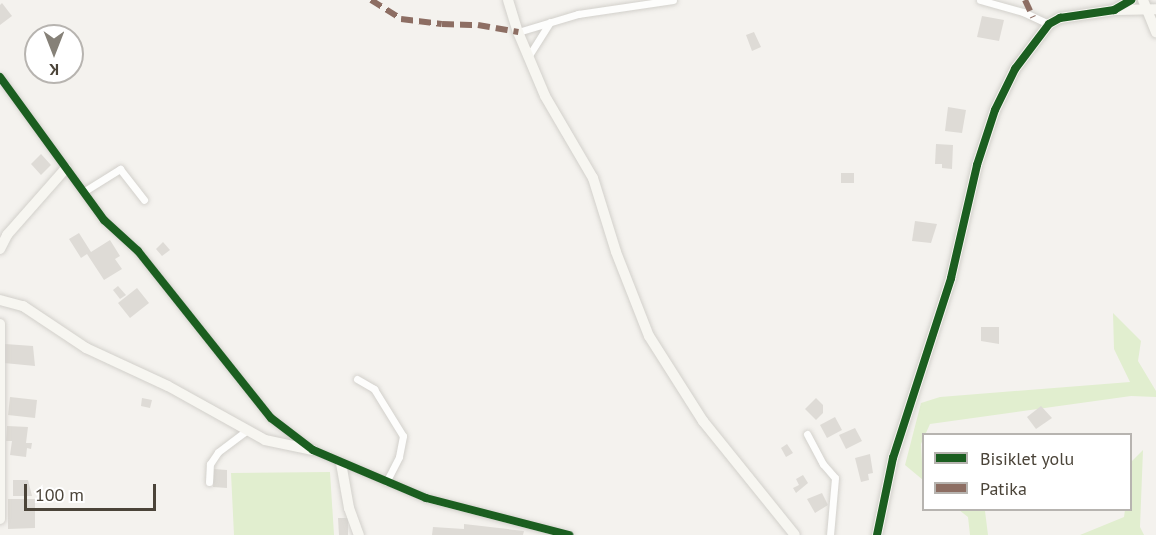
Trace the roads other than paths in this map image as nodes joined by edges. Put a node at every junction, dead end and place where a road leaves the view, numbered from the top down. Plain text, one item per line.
1 (508, 0) edge
2 (673, 0) edge
3 (980, 0) edge
4 (1131, 0) edge
5 (1149, 6) edge
6 (1114, 10) junction
7 (550, 22) junction
8 (1049, 24) junction
9 (518, 32) junction
10 (1156, 33) edge
11 (528, 57) junction
12 (0, 77) edge
13 (66, 168) junction
14 (83, 192) junction
15 (144, 200) dead end
16 (0, 249) edge
17 (0, 300) edge
18 (0, 324) edge
19 (357, 379) dead end
20 (247, 430) junction
21 (807, 434) dead end
22 (313, 450) junction
23 (1, 458) edge
24 (341, 463) junction
25 (208, 482) dead end
26 (386, 482) junction
27 (0, 519) edge
28 (359, 535) edge
29 (569, 535) edge
30 (795, 535) edge
31 (830, 535) edge
32 (877, 535) edge

1 - 9 street
2 - 7 street
3 - 8 street
4 - 6 street
5 - 6 street
5 - 10 street
6 - 8 street
7 - 9 street
7 - 11 street
8 - 32 street
9 - 11 street
11 - 30 street
12 - 13 street
13 - 14 street
13 - 16 street
14 - 15 street
14 - 22 street
17 - 20 street
18 - 23 street
19 - 26 street
20 - 22 street
20 - 25 street
21 - 31 street
22 - 24 street
23 - 27 street
24 - 26 street
24 - 28 street
26 - 29 street

